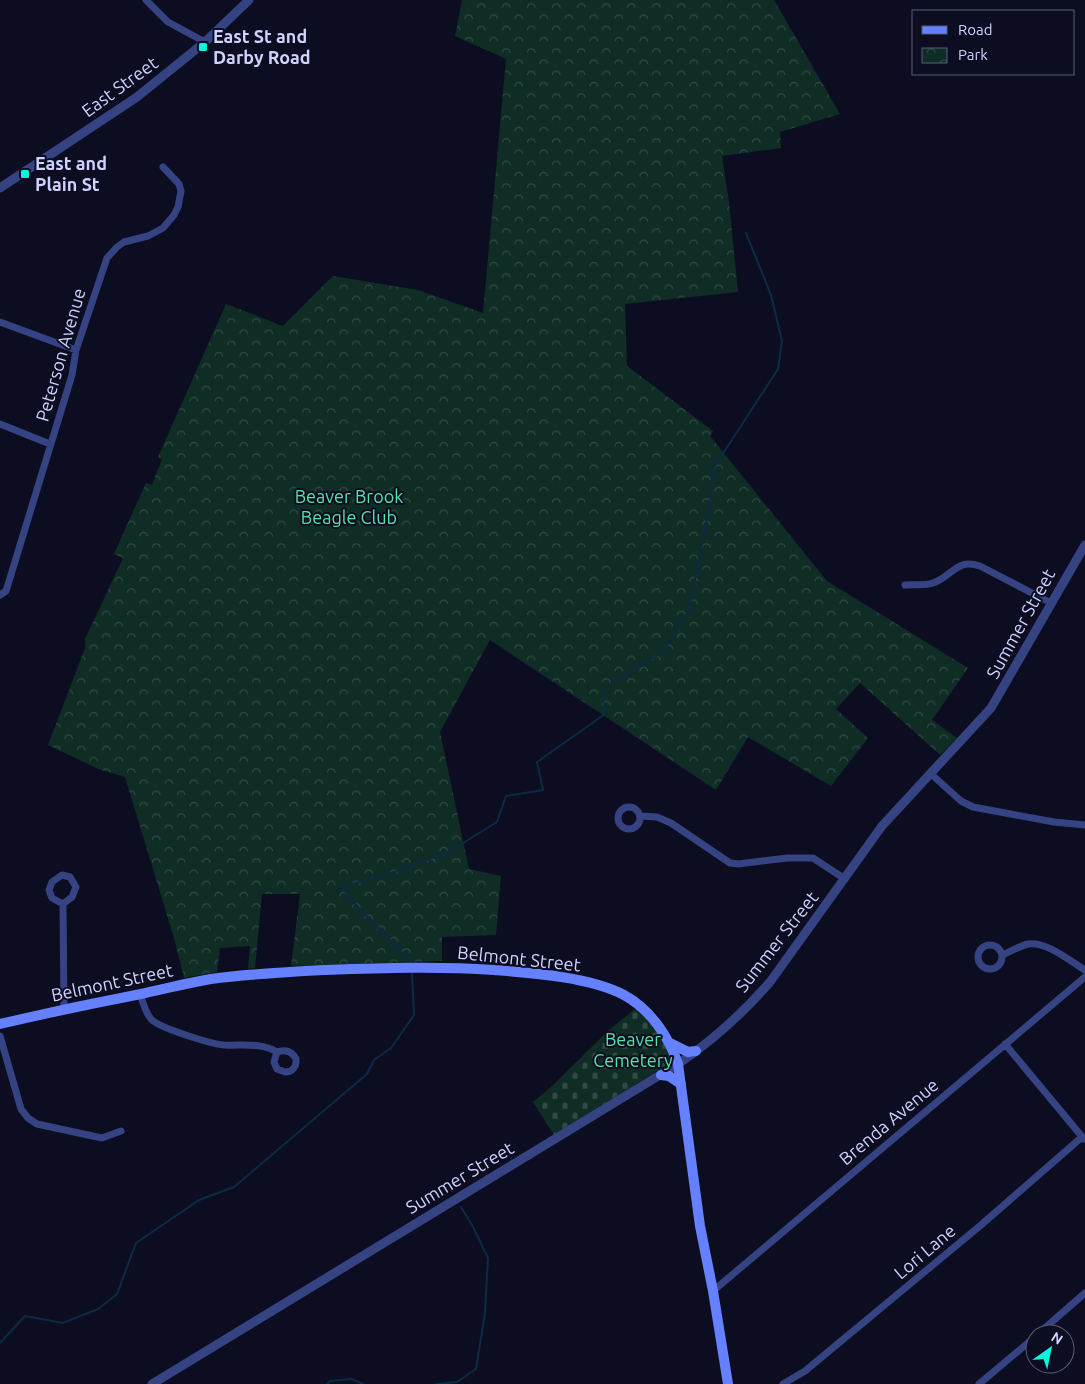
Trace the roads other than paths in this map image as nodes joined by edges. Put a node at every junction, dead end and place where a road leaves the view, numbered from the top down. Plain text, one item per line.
1 (146, 0) edge
2 (249, 0) edge
3 (205, 42) junction
4 (163, 167) dead end
5 (0, 188) edge
6 (0, 322) edge
7 (76, 350) junction
8 (0, 424) edge
9 (50, 444) junction
10 (1085, 545) edge
11 (905, 585) dead end
12 (2, 594) edge
13 (1051, 603) junction
14 (931, 774) junction
15 (640, 816) dead end
16 (1085, 825) edge
17 (845, 878) junction
18 (63, 904) dead end
19 (1002, 955) dead end
20 (1085, 970) edge
21 (1085, 977) edge
22 (140, 994) junction
23 (64, 1010) junction
24 (0, 1024) edge
25 (0, 1036) edge
26 (670, 1043) junction
27 (1004, 1044) junction
28 (696, 1051) junction
29 (278, 1052) dead end
30 (678, 1064) junction
31 (661, 1075) junction
32 (682, 1084) junction
33 (121, 1131) dead end
34 (1084, 1138) edge
35 (713, 1291) junction
36 (1085, 1293) edge
37 (1049, 1324) edge
38 (1025, 1345) edge
39 (152, 1384) edge
40 (728, 1384) edge
41 (783, 1384) edge
42 (979, 1384) edge

1 - 3 street
2 - 3 street, East Street
3 - 5 street, East Street
4 - 7 street, Peterson Avenue
6 - 7 street
7 - 9 street, Peterson Avenue
8 - 9 street
9 - 12 street, Peterson Avenue
10 - 13 street, Summer Street
11 - 13 street
13 - 14 street, Summer Street
14 - 16 street
14 - 17 street, Summer Street
15 - 17 street
17 - 28 street, Summer Street
18 - 23 street
19 - 20 street
21 - 27 street, Brenda Avenue
22 - 23 main road, Belmont Street
22 - 26 main road, Belmont Street
22 - 29 street
23 - 24 main road, Belmont Street
25 - 33 street
26 - 28 main road
26 - 30 main road, Belmont Street
27 - 34 street
27 - 35 street, Brenda Avenue
28 - 30 street, Summer Street
30 - 31 street, Summer Street
30 - 32 main road, Belmont Street
31 - 32 main road
31 - 39 street, Summer Street
32 - 35 main road, Belmont Street
34 - 41 street, Lori Lane
35 - 40 main road, Belmont Street
36 - 37 street
38 - 42 street

